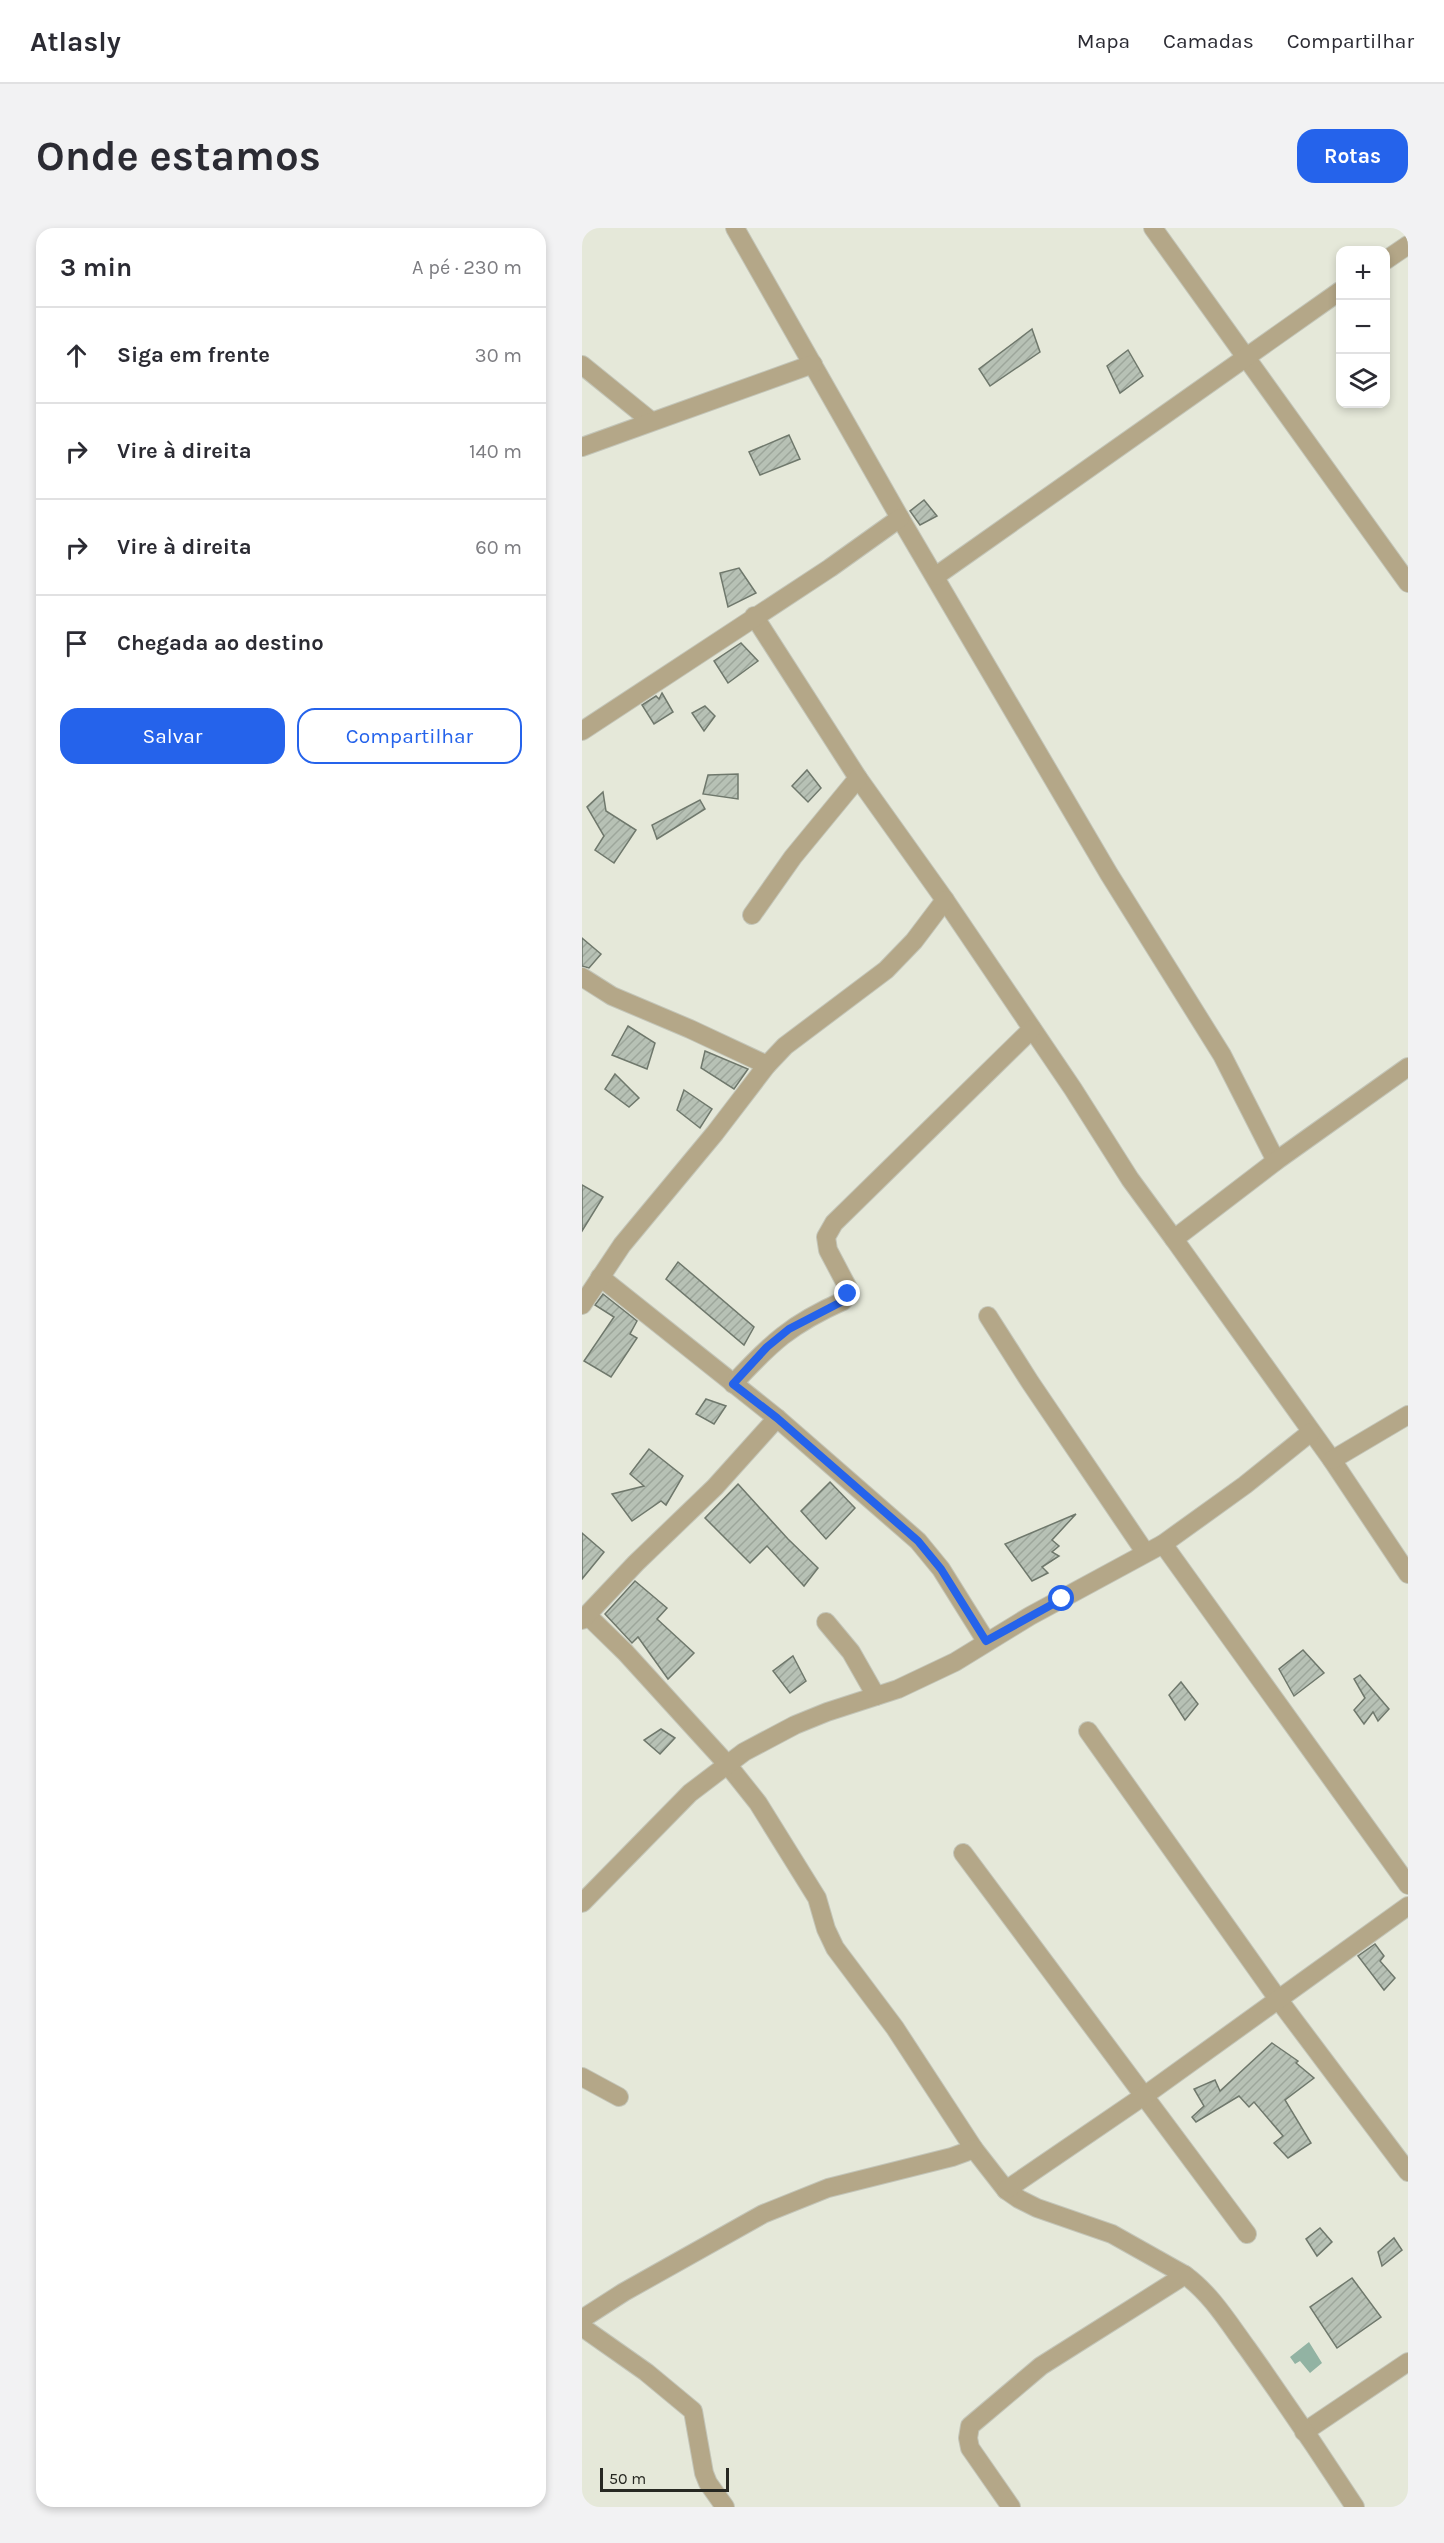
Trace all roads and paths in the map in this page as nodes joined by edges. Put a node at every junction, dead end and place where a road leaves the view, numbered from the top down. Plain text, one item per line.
1 (735, 228) edge
2 (1153, 228) edge
3 (1408, 245) edge
4 (1390, 257) edge
5 (1336, 294) edge
6 (1246, 356) junction
7 (813, 364) junction
8 (582, 365) edge
9 (651, 421) junction
10 (582, 447) edge
11 (900, 518) junction
12 (936, 576) junction
13 (1408, 583) edge
14 (754, 616) junction
15 (582, 730) edge
16 (858, 778) junction
17 (945, 900) junction
18 (752, 915) dead end
19 (582, 977) edge
20 (1032, 1029) junction
21 (767, 1065) junction
22 (1408, 1067) edge
23 (1276, 1161) junction
24 (1174, 1239) junction
25 (600, 1277) junction
26 (582, 1305) edge
27 (988, 1316) dead end
28 (733, 1384) junction
29 (1408, 1415) edge
30 (777, 1418) junction
31 (1311, 1432) junction
32 (1332, 1460) junction
33 (1163, 1544) junction
34 (1145, 1552) junction
35 (1408, 1574) edge
36 (585, 1617) edge
37 (826, 1622) dead end
38 (986, 1641) junction
39 (876, 1696) junction
40 (1088, 1731) dead end
41 (727, 1764) junction
42 (963, 1853) dead end
43 (1408, 1886) edge
44 (582, 1903) edge
45 (1408, 1906) edge
46 (1278, 1999) junction
47 (582, 2077) edge
48 (1144, 2096) junction
49 (619, 2097) dead end
50 (974, 2149) junction
51 (1408, 2172) edge
52 (1006, 2190) junction
53 (1248, 2235) dead end
54 (1185, 2275) junction
55 (582, 2319) edge
56 (582, 2327) edge
57 (1408, 2362) edge
58 (1304, 2432) junction
59 (725, 2507) edge
60 (1011, 2507) edge
61 (1355, 2507) edge

1 - 7 street
2 - 6 street
3 - 4 street
5 - 6 street
6 - 12 street
6 - 13 street
7 - 9 street
7 - 11 street
8 - 9 street
9 - 10 street
11 - 12 street
11 - 14 street
12 - 23 street
14 - 15 street
14 - 16 street
16 - 17 street
16 - 18 street
17 - 20 street
17 - 21 street
19 - 21 street
20 - 24 street
20 - 28 street
21 - 25 street
22 - 23 street
23 - 24 street
24 - 31 street
25 - 26 street
25 - 28 street
27 - 34 street
28 - 30 street
29 - 32 street
30 - 36 street
30 - 38 street
31 - 32 street
31 - 33 street
32 - 35 street
33 - 34 street
33 - 43 street
34 - 38 street
36 - 41 street
37 - 39 street
38 - 39 street
39 - 41 street
40 - 46 street
41 - 44 street
41 - 50 street
42 - 48 street
45 - 46 street
46 - 48 street
46 - 51 street
47 - 49 street
48 - 52 street
48 - 53 street
50 - 52 street
50 - 55 street
52 - 54 street
54 - 58 street
54 - 60 street
56 - 59 street
57 - 58 street
58 - 61 street

